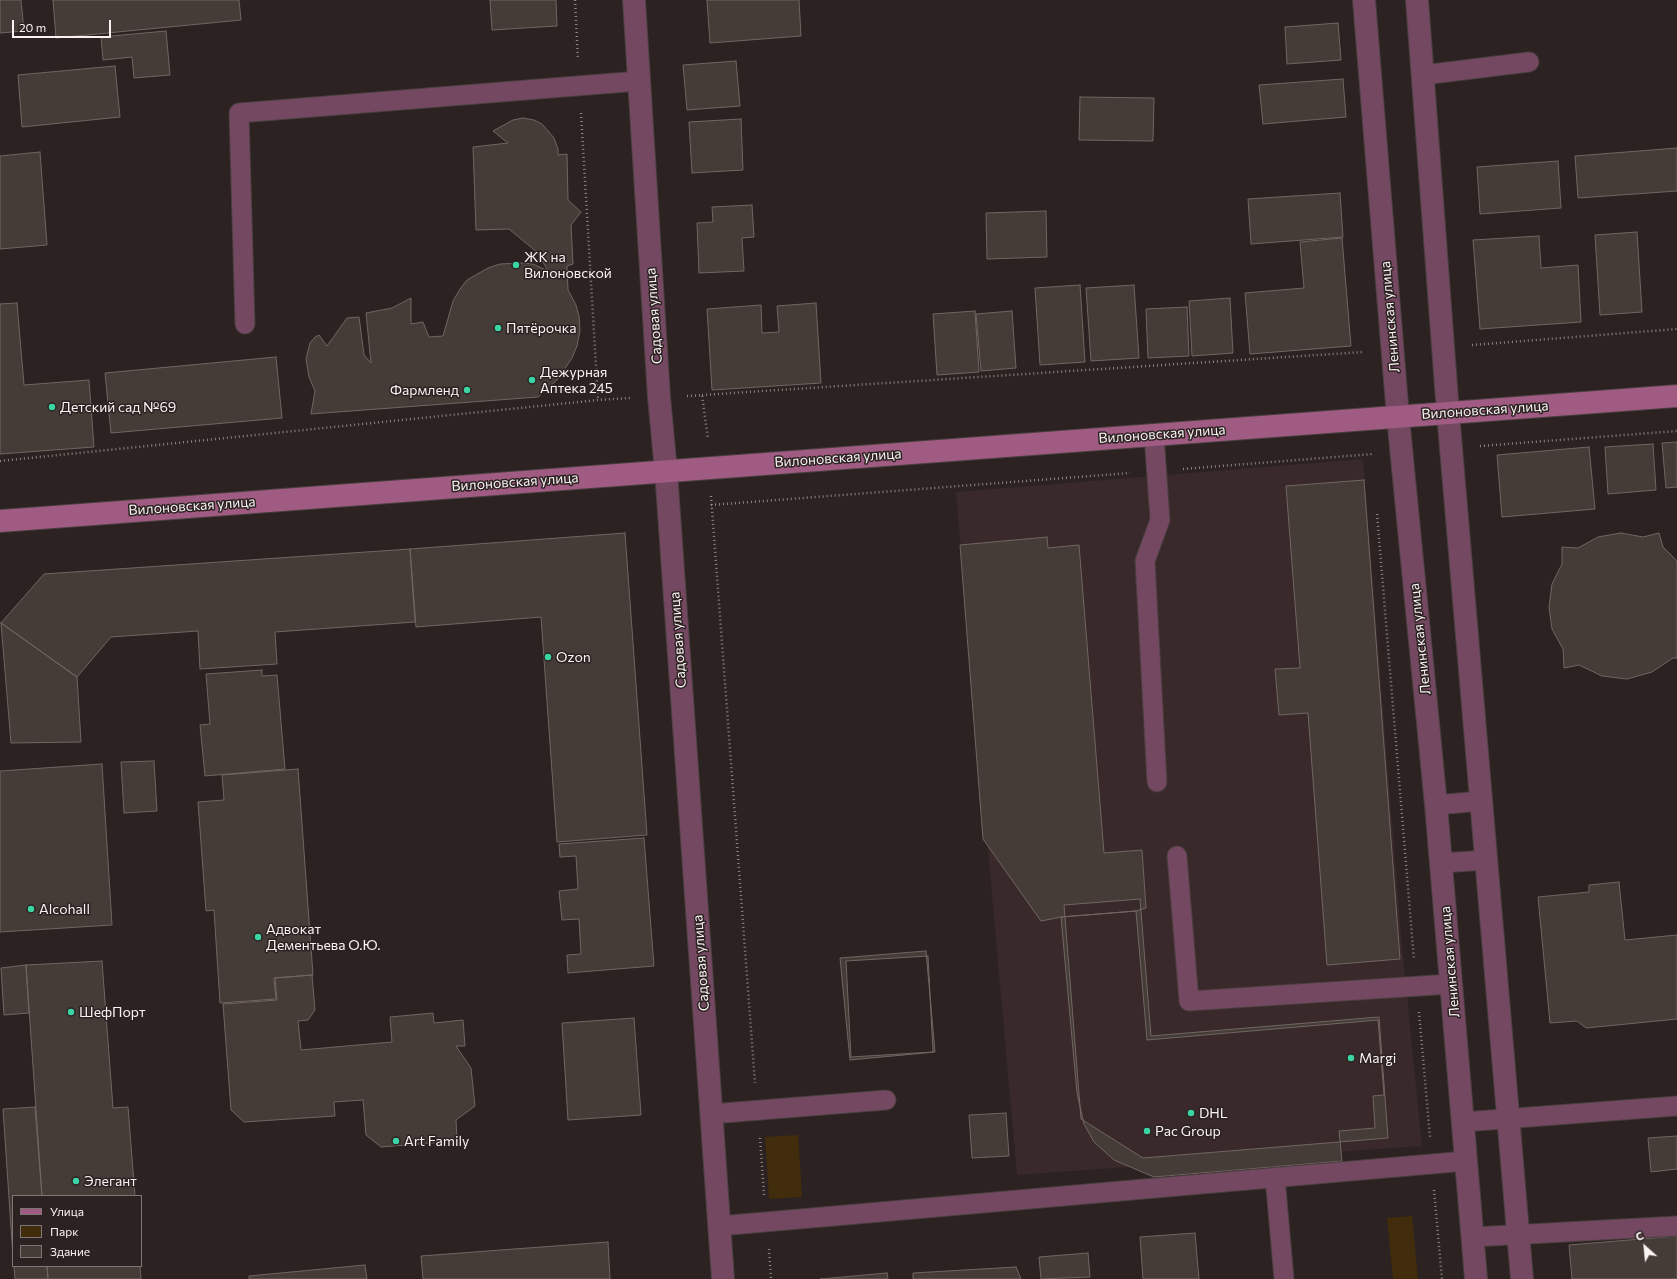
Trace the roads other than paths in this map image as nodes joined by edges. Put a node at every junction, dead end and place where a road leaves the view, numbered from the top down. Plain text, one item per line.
1 (634, 0) edge
2 (1364, 0) edge
3 (1417, 0) edge
4 (1529, 62) dead end
5 (1423, 75) junction
6 (639, 81) junction
7 (245, 324) dead end
8 (1677, 396) edge
9 (1448, 413) junction
10 (1398, 417) junction
11 (1154, 435) junction
12 (666, 471) junction
13 (0, 521) edge
14 (1157, 782) dead end
15 (1481, 801) junction
16 (1436, 805) junction
17 (1177, 856) dead end
18 (1486, 860) junction
19 (1441, 864) junction
20 (1451, 984) junction
21 (886, 1100) dead end
22 (1677, 1106) edge
23 (711, 1114) junction
24 (1509, 1118) junction
25 (1463, 1122) junction
26 (1466, 1161) junction
27 (1276, 1177) junction
28 (719, 1226) junction
29 (1677, 1226) edge
30 (1519, 1235) junction
31 (1473, 1237) junction
32 (723, 1279) edge
33 (1284, 1279) edge
34 (1476, 1279) edge
35 (1522, 1279) edge

1 - 6 street, Садовая улица
2 - 10 street, Ленинская улица
3 - 5 street
4 - 5 lane
5 - 9 street
6 - 7 lane
6 - 12 street, Садовая улица
8 - 9 main road, Вилоновская улица
9 - 10 main road, Вилоновская улица
9 - 15 street
10 - 11 main road, Вилоновская улица
10 - 16 street, Ленинская улица
11 - 12 main road, Вилоновская улица
11 - 14 lane
12 - 13 main road, Вилоновская улица
12 - 23 street, Садовая улица
15 - 16 lane
15 - 18 street
16 - 19 street, Ленинская улица
17 - 20 lane
18 - 19 lane
18 - 24 street
19 - 20 street, Ленинская улица
20 - 25 street, Ленинская улица
21 - 23 lane
22 - 24 lane
23 - 28 street, Садовая улица
24 - 25 lane
24 - 30 street
25 - 26 street, Ленинская улица
26 - 27 lane
26 - 31 street, Ленинская улица
27 - 28 lane
27 - 33 lane
28 - 32 street, Садовая улица
29 - 30 lane
30 - 31 lane
30 - 35 street
31 - 34 street, Ленинская улица

